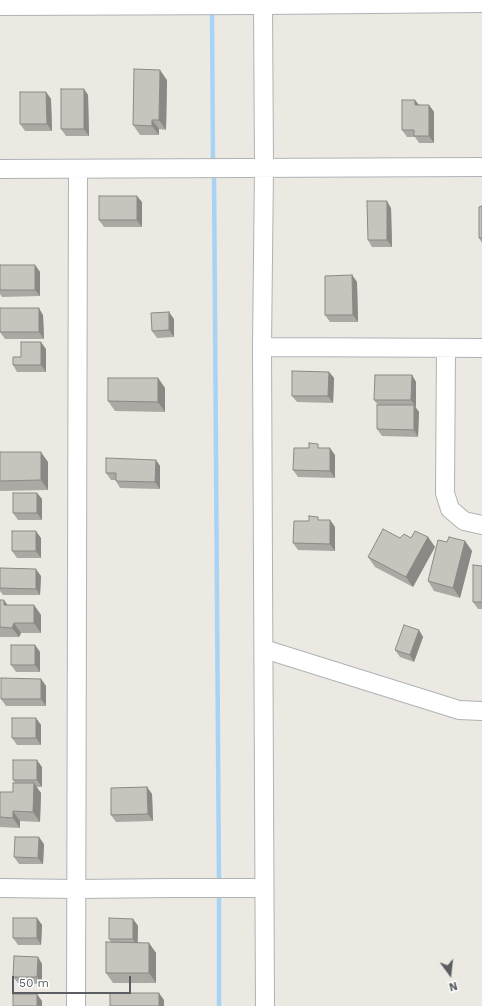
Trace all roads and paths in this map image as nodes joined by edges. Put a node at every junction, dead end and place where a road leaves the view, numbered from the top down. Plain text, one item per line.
1 (482, 1) edge
2 (103, 2) edge
3 (263, 3) junction
4 (0, 4) edge
5 (482, 167) edge
6 (0, 168) edge
7 (264, 168) junction
8 (78, 169) junction
9 (262, 347) junction
10 (446, 348) junction
11 (482, 348) edge
12 (482, 525) edge
13 (264, 649) junction
14 (482, 711) edge
15 (0, 888) edge
16 (264, 888) junction
17 (76, 889) junction
18 (76, 1006) edge
19 (265, 1006) edge

1 - 3 street
2 - 3 street
2 - 4 street
3 - 7 street
5 - 7 street
6 - 8 street
7 - 8 street
7 - 9 street
8 - 17 street
9 - 10 street
9 - 13 street
10 - 11 street
10 - 12 street
13 - 14 street
13 - 16 street
15 - 17 street
16 - 17 street
16 - 19 street
17 - 18 street

